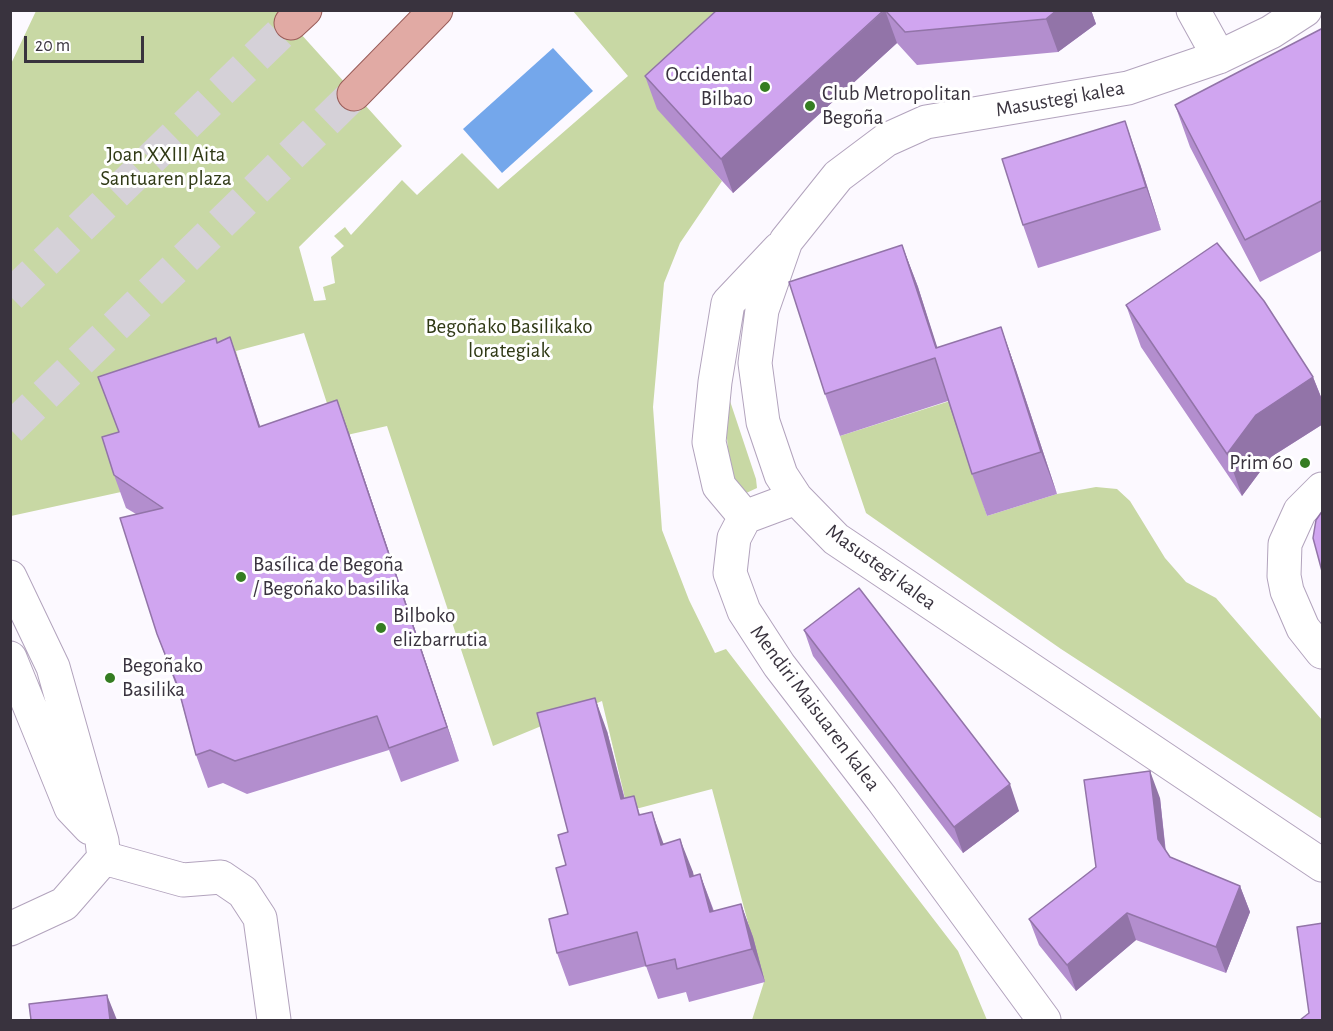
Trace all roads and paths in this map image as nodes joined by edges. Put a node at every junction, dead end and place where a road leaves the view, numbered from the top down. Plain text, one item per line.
1 (435, 10) edge
2 (1193, 10) edge
3 (1305, 10) edge
4 (1219, 57) junction
5 (354, 94) tunnel mouth
6 (786, 242) junction
7 (1323, 489) edge
8 (796, 498) junction
9 (745, 517) junction
10 (10, 577) edge
11 (1323, 652) edge
12 (10, 658) edge
13 (103, 849) junction
14 (1323, 865) edge
15 (10, 928) edge
16 (274, 1020) edge
17 (1044, 1020) edge

1 - 5 main road
2 - 4 street
3 - 4 street, Masustegi kalea
4 - 6 street, Masustegi kalea
6 - 8 street, Masustegi kalea
6 - 9 street
7 - 11 street
8 - 9 street
8 - 14 street, Masustegi kalea
9 - 17 street, Mendiri Maisuaren kalea
10 - 13 street
12 - 13 street
13 - 15 street
13 - 16 street

